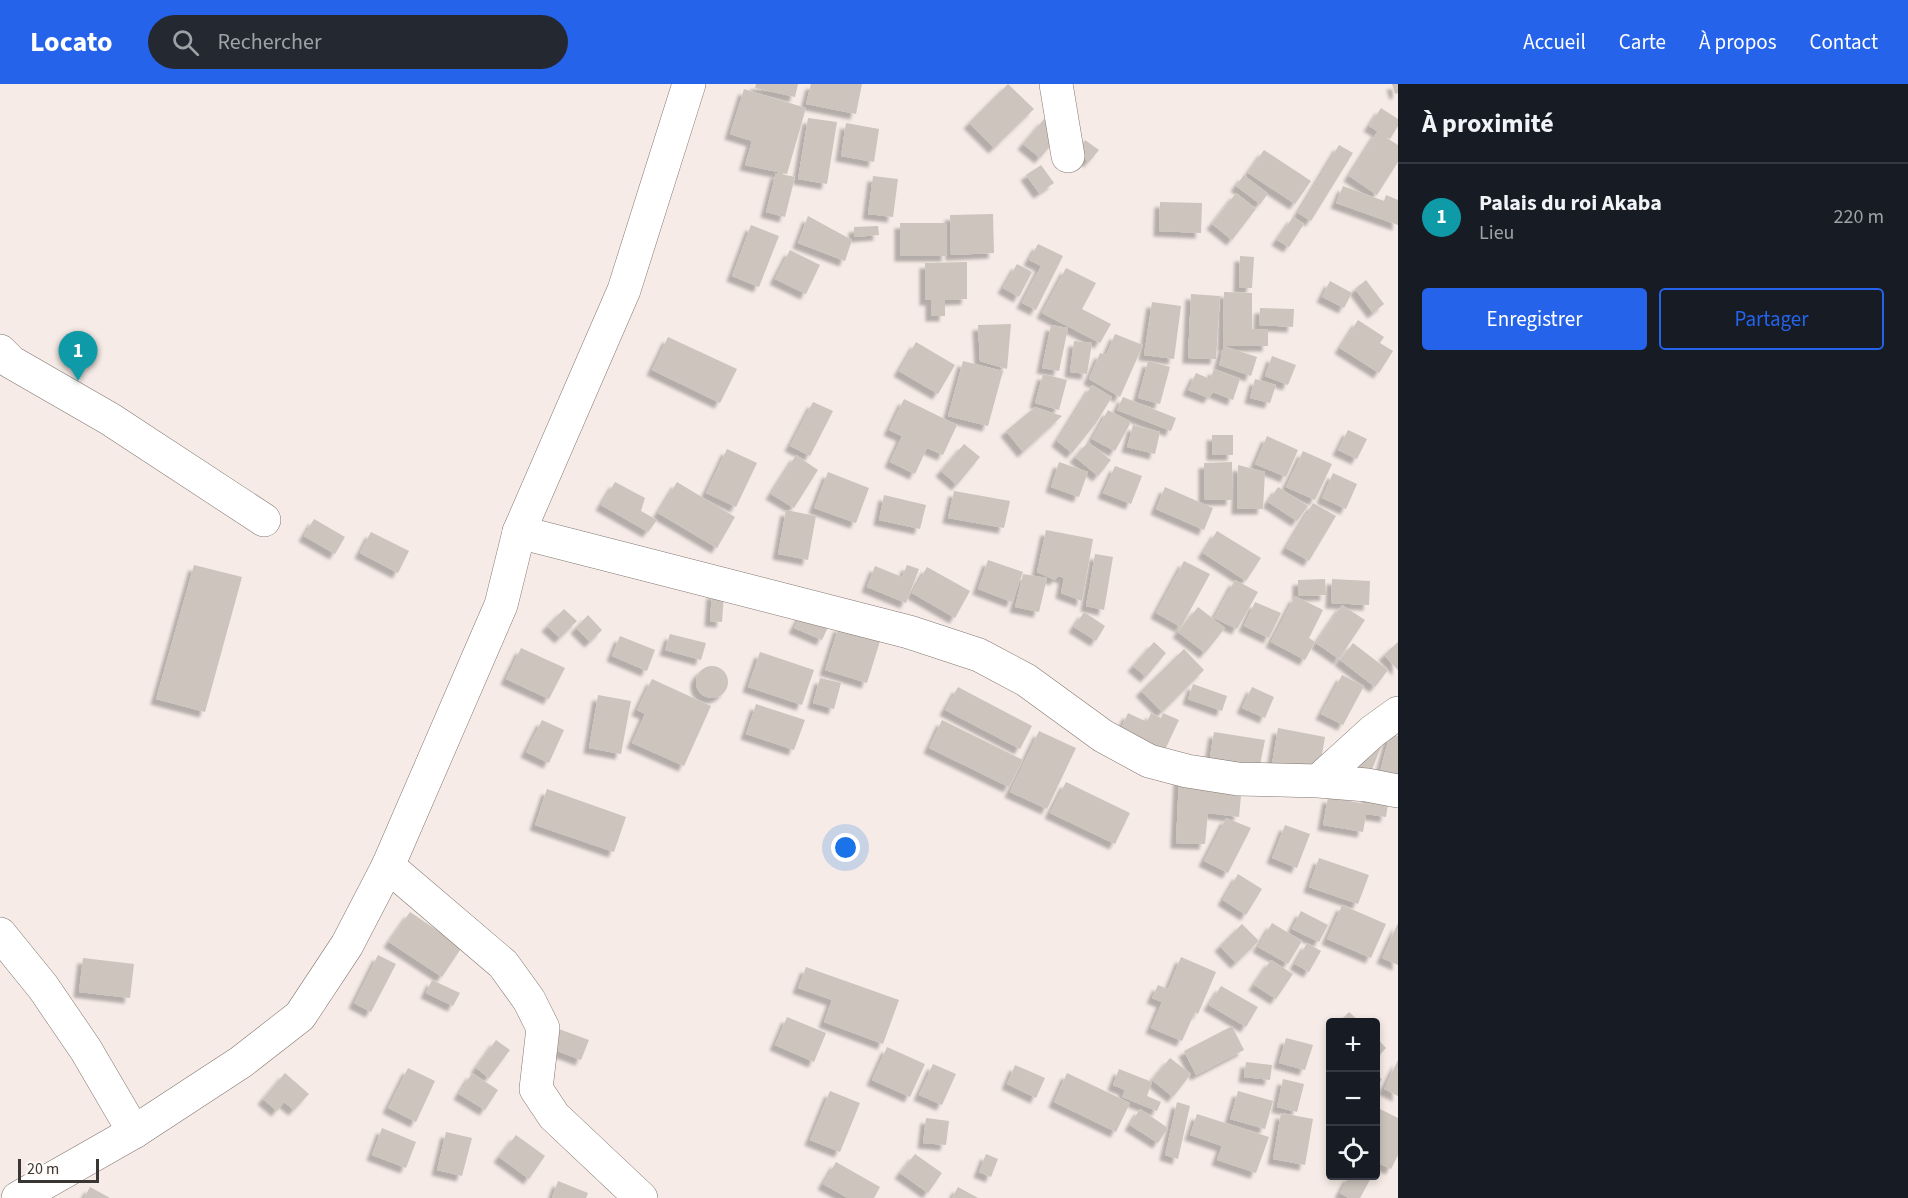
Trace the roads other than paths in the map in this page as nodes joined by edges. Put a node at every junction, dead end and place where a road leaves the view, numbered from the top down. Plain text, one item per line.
1 (689, 84) edge
2 (1056, 84) edge
3 (1068, 156) dead end
4 (0, 351) edge
5 (264, 520) dead end
6 (519, 532) junction
7 (1398, 713) edge
8 (1318, 780) junction
9 (1398, 791) edge
10 (388, 866) junction
11 (0, 934) edge
12 (134, 1132) junction
13 (18, 1198) edge
14 (641, 1198) edge

1 - 6 street
2 - 3 street
4 - 5 street
6 - 8 street
6 - 10 street
7 - 8 street
8 - 9 street
10 - 12 street
10 - 14 street
11 - 12 street
12 - 13 street

